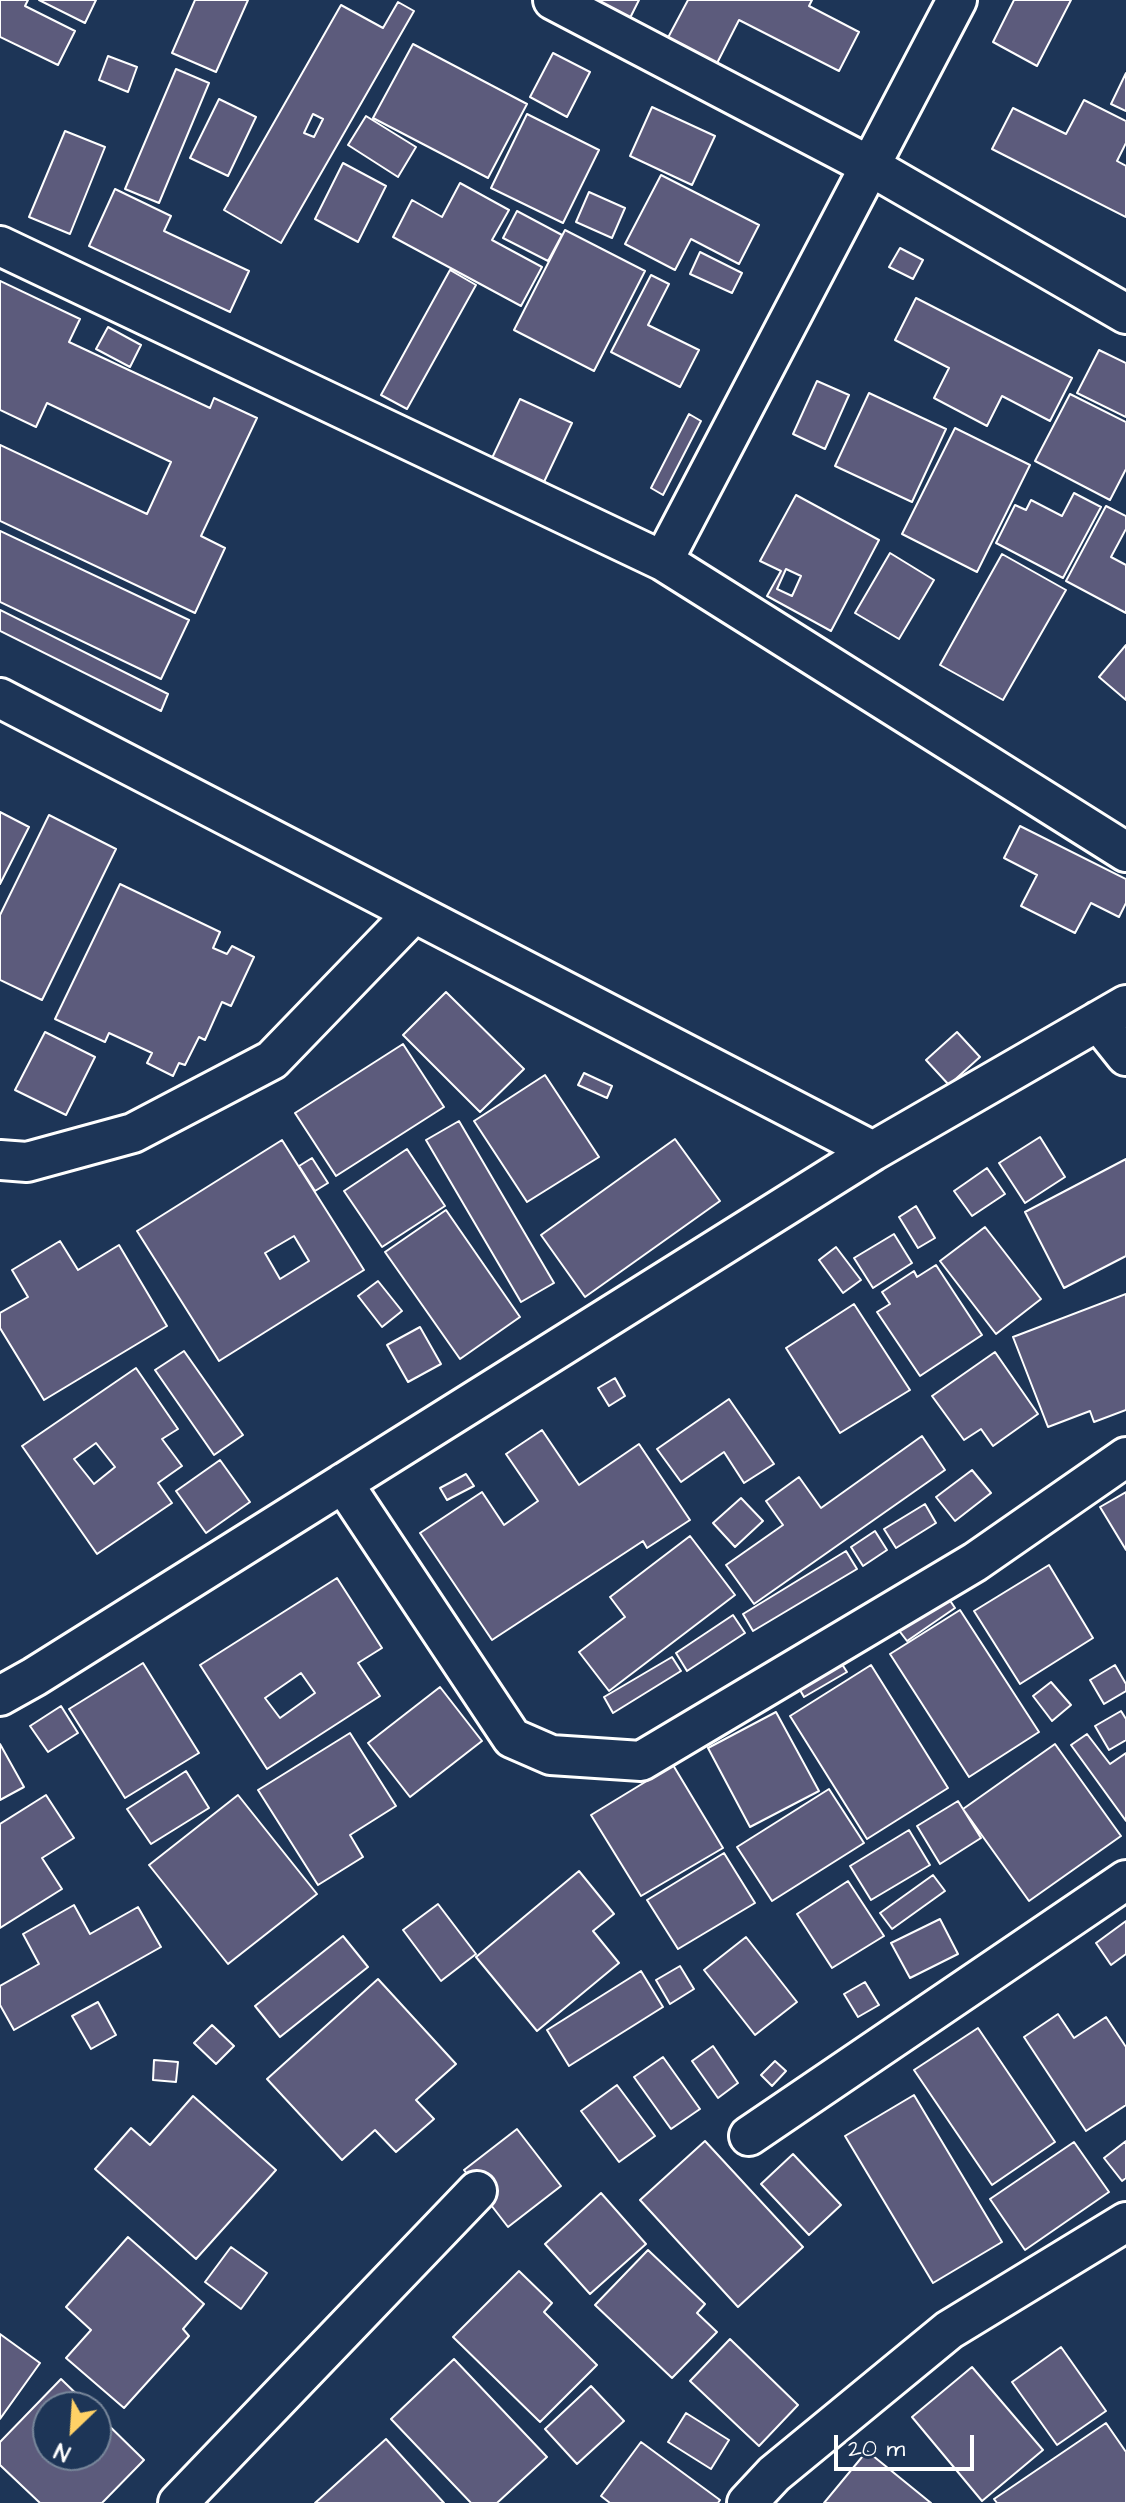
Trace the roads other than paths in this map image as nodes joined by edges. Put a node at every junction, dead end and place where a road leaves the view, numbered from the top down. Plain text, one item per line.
1 (553, 0) edge
2 (957, 0) edge
3 (870, 166) junction
4 (0, 246) edge
5 (1126, 314) edge
6 (663, 561) junction
7 (0, 698) edge
8 (1126, 852) edge
9 (414, 913) junction
10 (1112, 1013) edge
11 (1126, 1056) edge
12 (873, 1151) junction
13 (0, 1160) edge
14 (1126, 1457) edge
15 (343, 1483) junction
16 (0, 1696) edge
17 (1126, 1880) edge
18 (749, 2136) dead end
19 (477, 2191) dead end
20 (1126, 2222) edge
21 (178, 2503) edge
22 (747, 2503) edge

1 - 3 street
2 - 3 street
3 - 5 street
3 - 6 street
4 - 6 street
6 - 8 street
7 - 9 street
9 - 12 street
9 - 13 street
10 - 11 street
10 - 12 street
12 - 15 street
14 - 15 street
15 - 16 street
17 - 18 street
19 - 21 street
20 - 22 street

